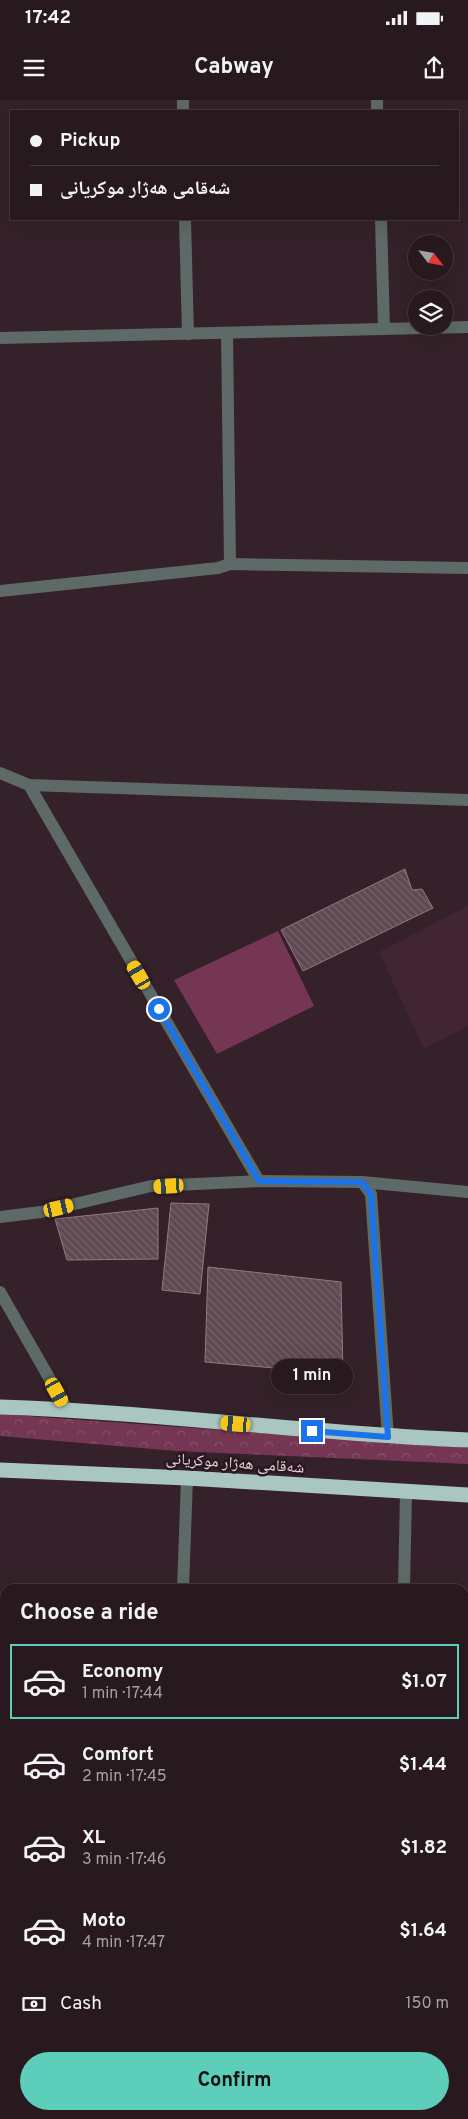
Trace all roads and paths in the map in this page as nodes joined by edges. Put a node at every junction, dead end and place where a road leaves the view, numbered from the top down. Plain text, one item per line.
1 (185, 220) edge
2 (381, 220) edge
3 (468, 327) edge
4 (384, 329) junction
5 (227, 333) junction
6 (188, 334) junction
7 (0, 338) edge
8 (230, 564) junction
9 (468, 568) edge
10 (0, 591) edge
11 (0, 773) edge
12 (29, 786) junction
13 (468, 800) edge
14 (259, 1181) junction
15 (362, 1182) junction
16 (468, 1192) edge
17 (0, 1218) edge
18 (0, 1292) edge
19 (0, 1407) edge
20 (66, 1409) junction
21 (388, 1437) junction
22 (468, 1440) edge
23 (0, 1470) edge
24 (186, 1478) junction
25 (406, 1493) junction
26 (468, 1496) edge
27 (183, 1584) edge
28 (404, 1584) edge

1 - 6 street
2 - 4 street
3 - 4 street
4 - 5 street
5 - 6 street
5 - 8 street
6 - 7 street
8 - 9 street
8 - 10 street
11 - 12 street
12 - 13 street
12 - 14 street
14 - 15 street
14 - 17 street
15 - 16 street
15 - 21 street
18 - 20 street
19 - 20 highway
20 - 21 highway
21 - 22 highway
23 - 24 highway, شەقامی ھەژار موکریانی
24 - 25 highway, شەقامی ھەژار موکریانی
24 - 27 street
25 - 26 highway, شەقامی ھەژار موکریانی
25 - 28 street

